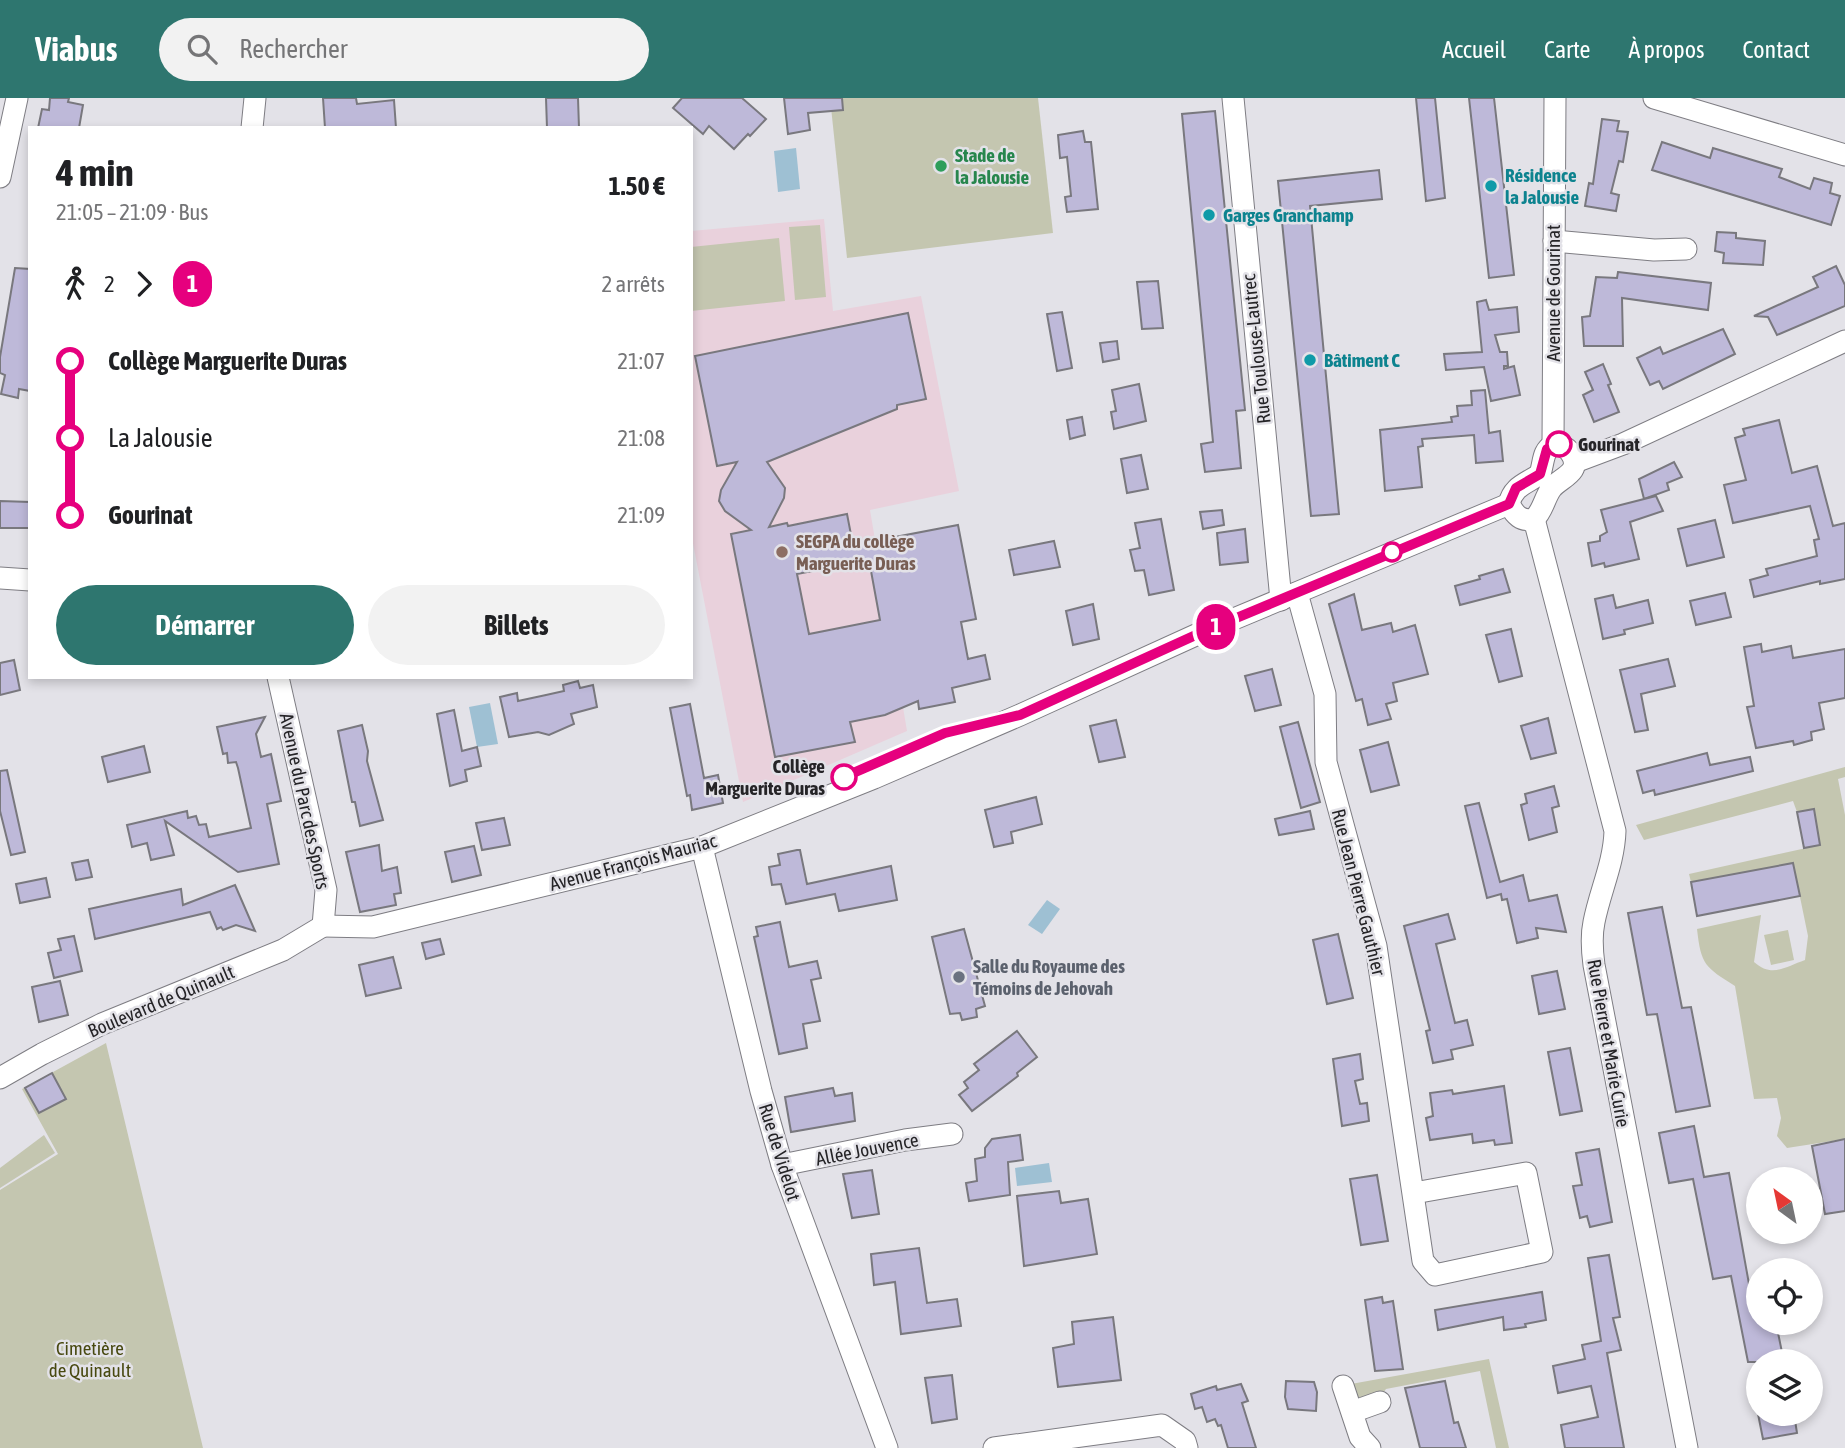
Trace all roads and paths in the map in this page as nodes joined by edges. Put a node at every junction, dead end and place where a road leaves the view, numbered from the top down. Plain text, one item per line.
1 (17, 98) edge
2 (255, 98) edge
3 (1233, 98) edge
4 (1555, 98) edge
5 (1654, 98) edge
6 (252, 126) edge
7 (1845, 155) edge
8 (0, 177) edge
9 (1554, 241) junction
10 (1686, 249) dead end
11 (1845, 341) edge
12 (1553, 445) junction
13 (1575, 462) junction
14 (1509, 504) junction
15 (1534, 519) junction
16 (0, 578) edge
17 (28, 580) edge
18 (1289, 597) junction
19 (278, 679) edge
20 (702, 847) junction
21 (323, 926) junction
22 (0, 1078) edge
23 (952, 1134) dead end
24 (782, 1165) junction
25 (1414, 1193) junction
26 (1343, 1386) dead end
27 (1380, 1402) dead end
28 (1352, 1412) junction
29 (887, 1448) edge
30 (994, 1448) edge
31 (1187, 1448) edge
32 (1370, 1448) edge
33 (1688, 1448) edge

1 - 8 street
2 - 6 street
3 - 18 street, Rue Toulouse-Lautrec
4 - 9 street, Avenue de Gourinat
5 - 7 street
9 - 10 street
9 - 12 street, Avenue de Gourinat
11 - 13 street
12 - 13 street
12 - 14 street, Avenue François Mauriac
13 - 15 street
14 - 15 street
14 - 18 street, Avenue François Mauriac
15 - 33 street, Rue Pierre et Marie Curie
16 - 17 street
18 - 20 street, Avenue François Mauriac
18 - 25 street, Rue Jean Pierre Gauthier
19 - 21 street, Avenue du Parc des Sports
20 - 21 street, Avenue François Mauriac
20 - 24 street, Rue de Videlot
21 - 22 street, Boulevard de Quinault
23 - 24 street, Allée Jouvence
24 - 29 street, Rue de Videlot
25 - 25 street, Rue Jean Pierre Gauthier
26 - 28 street
27 - 28 street
28 - 32 street
30 - 31 street

